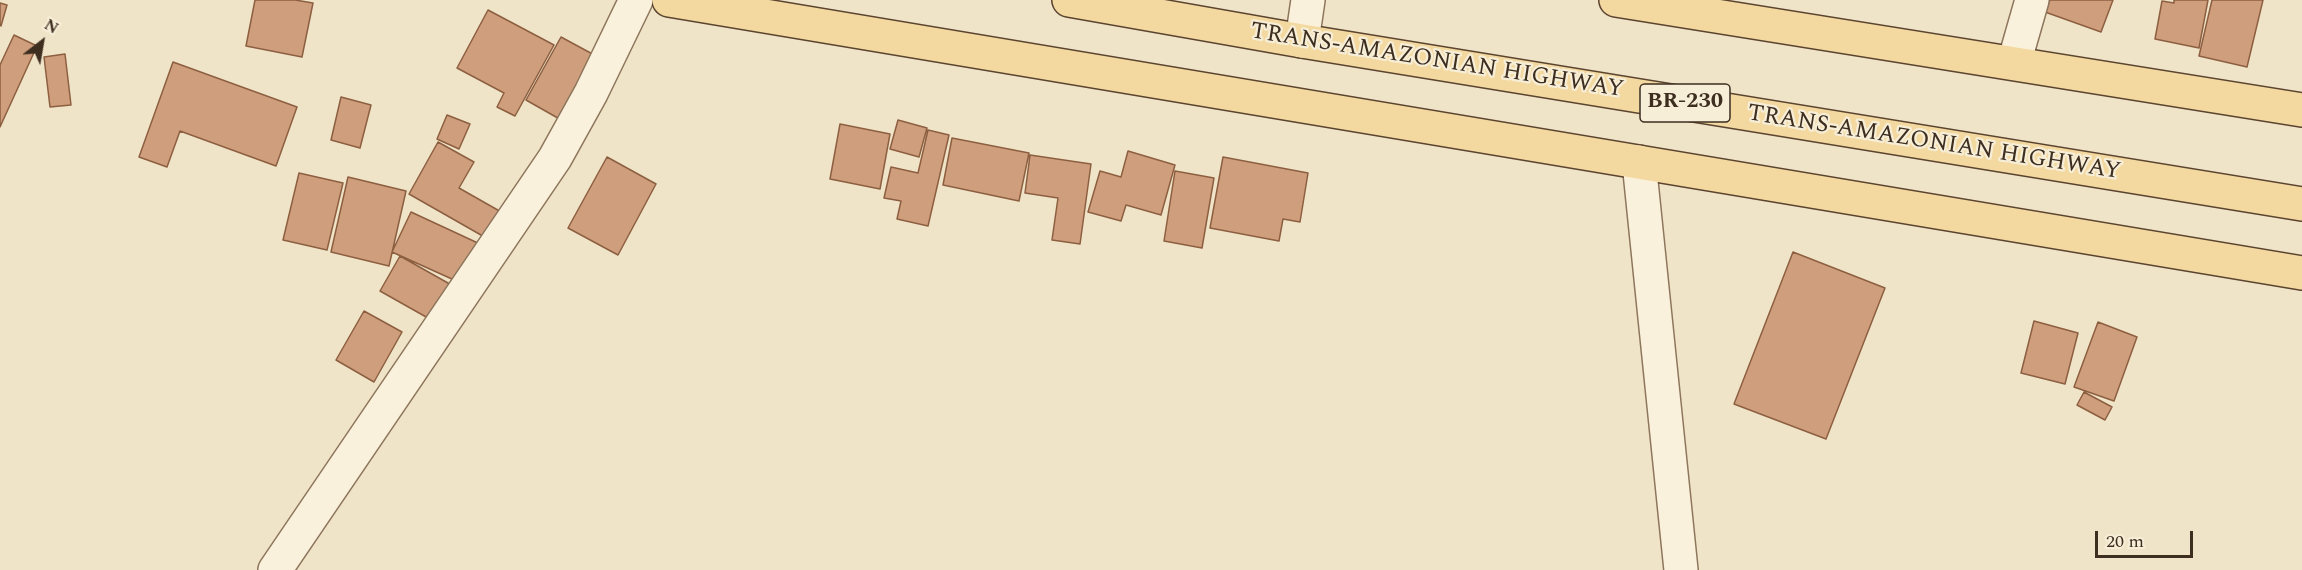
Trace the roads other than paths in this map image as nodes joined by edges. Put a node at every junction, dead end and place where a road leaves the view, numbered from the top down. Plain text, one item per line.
1 (636, 0) edge
2 (669, 0) edge
3 (1069, 0) edge
4 (1308, 0) edge
5 (1616, 0) edge
6 (2032, 0) edge
7 (1749, 10) edge
8 (1302, 41) junction
9 (2014, 63) junction
10 (2302, 110) edge
11 (1639, 162) junction
12 (2302, 204) edge
13 (2302, 273) edge
14 (275, 570) edge
15 (1681, 570) edge

1 - 14 street
2 - 11 main road
3 - 8 main road, TRANS-AMAZONIAN HIGHWAY / BR-230
4 - 8 street
5 - 7 main road
6 - 9 street
7 - 9 main road
8 - 12 main road, TRANS-AMAZONIAN HIGHWAY / BR-230
9 - 10 main road
11 - 13 main road
11 - 15 street

